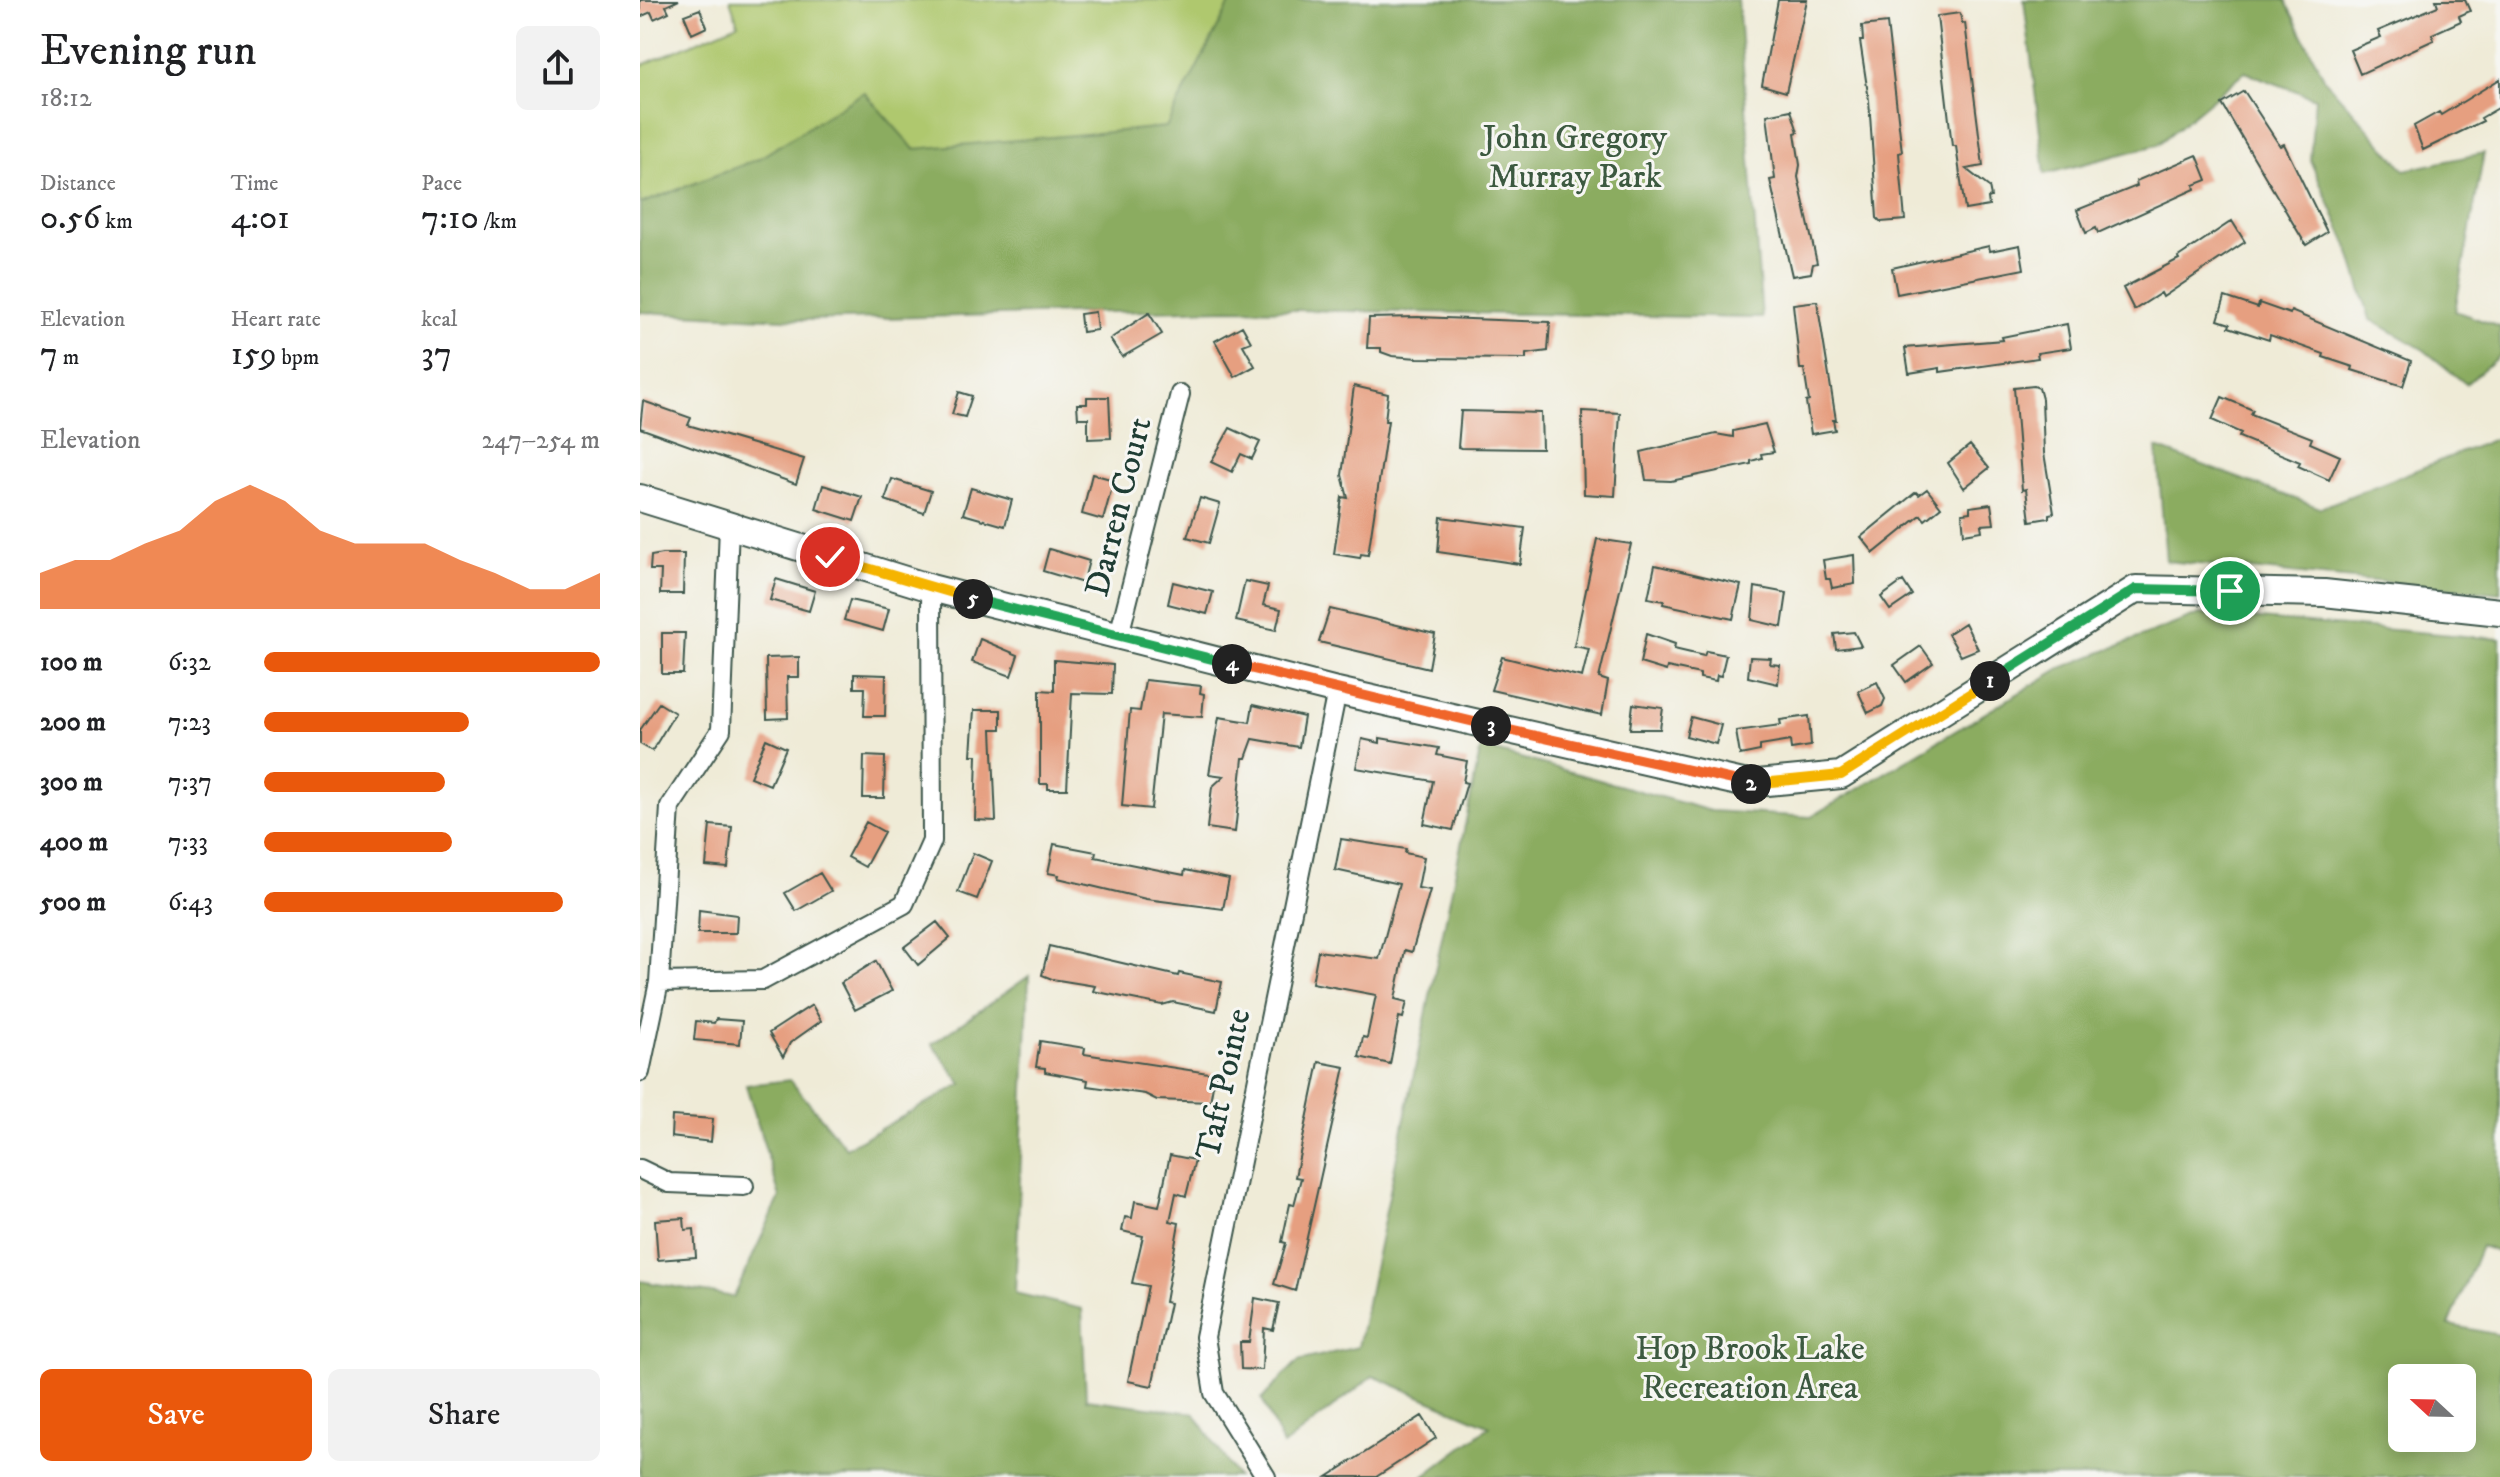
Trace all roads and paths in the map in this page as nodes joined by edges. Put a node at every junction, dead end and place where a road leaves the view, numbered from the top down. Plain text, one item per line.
1 (1180, 394) dead end
2 (640, 498) edge
3 (729, 526) junction
4 (931, 588) junction
5 (2500, 612) edge
6 (1119, 635) junction
7 (1337, 691) junction
8 (659, 982) junction
9 (640, 1072) edge
10 (640, 1169) edge
11 (744, 1186) dead end
12 (1266, 1477) edge

1 - 6 street, Darren Court
2 - 3 street
3 - 4 street
3 - 8 street
4 - 6 street
4 - 8 street
5 - 7 street
6 - 7 street
7 - 12 street, Taft Pointe
8 - 9 street
10 - 11 street

